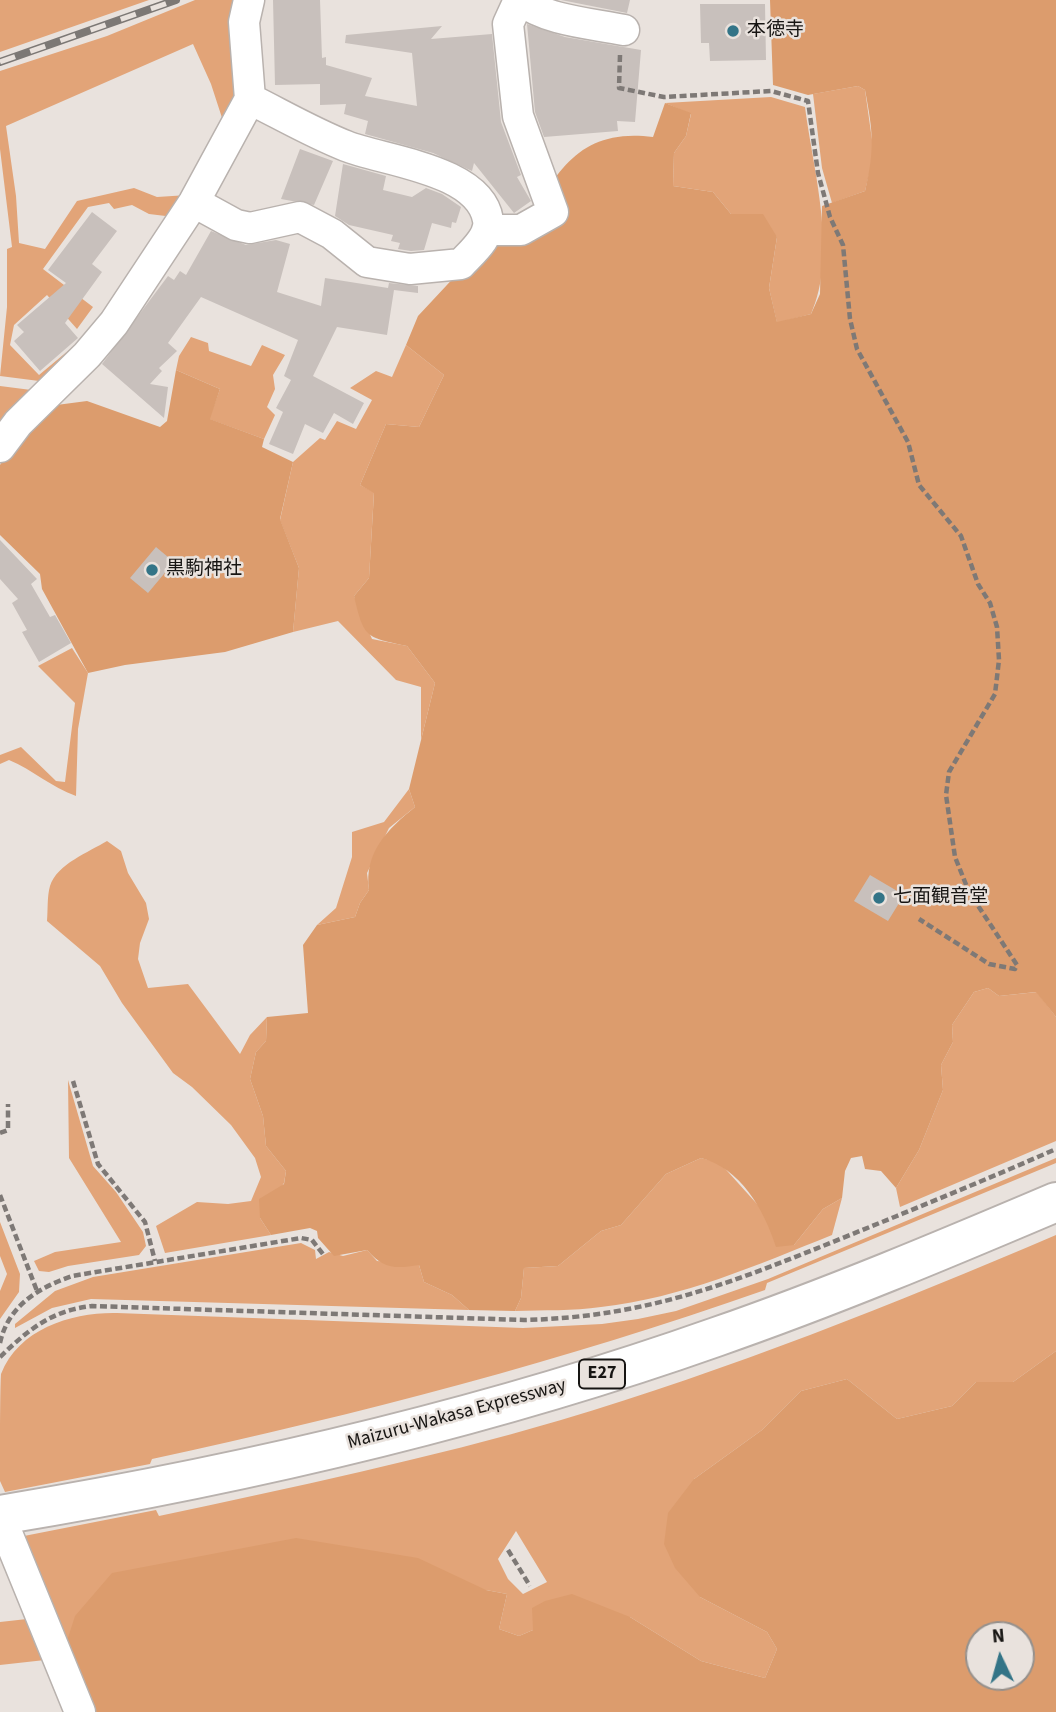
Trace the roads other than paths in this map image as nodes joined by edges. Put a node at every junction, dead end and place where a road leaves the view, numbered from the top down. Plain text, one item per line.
1 (249, 0) edge
2 (519, 0) edge
3 (624, 30) road end
4 (250, 99) junction
5 (194, 202) junction
6 (487, 230) junction
7 (0, 447) edge
8 (1056, 1202) edge
9 (0, 1516) edge
10 (80, 1712) edge

1 - 4 street
2 - 3 street
2 - 6 street
4 - 5 street
4 - 6 street
5 - 6 street
5 - 7 street
8 - 9 highway, Maizuru-Wakasa Expressway / E27
9 - 10 street

